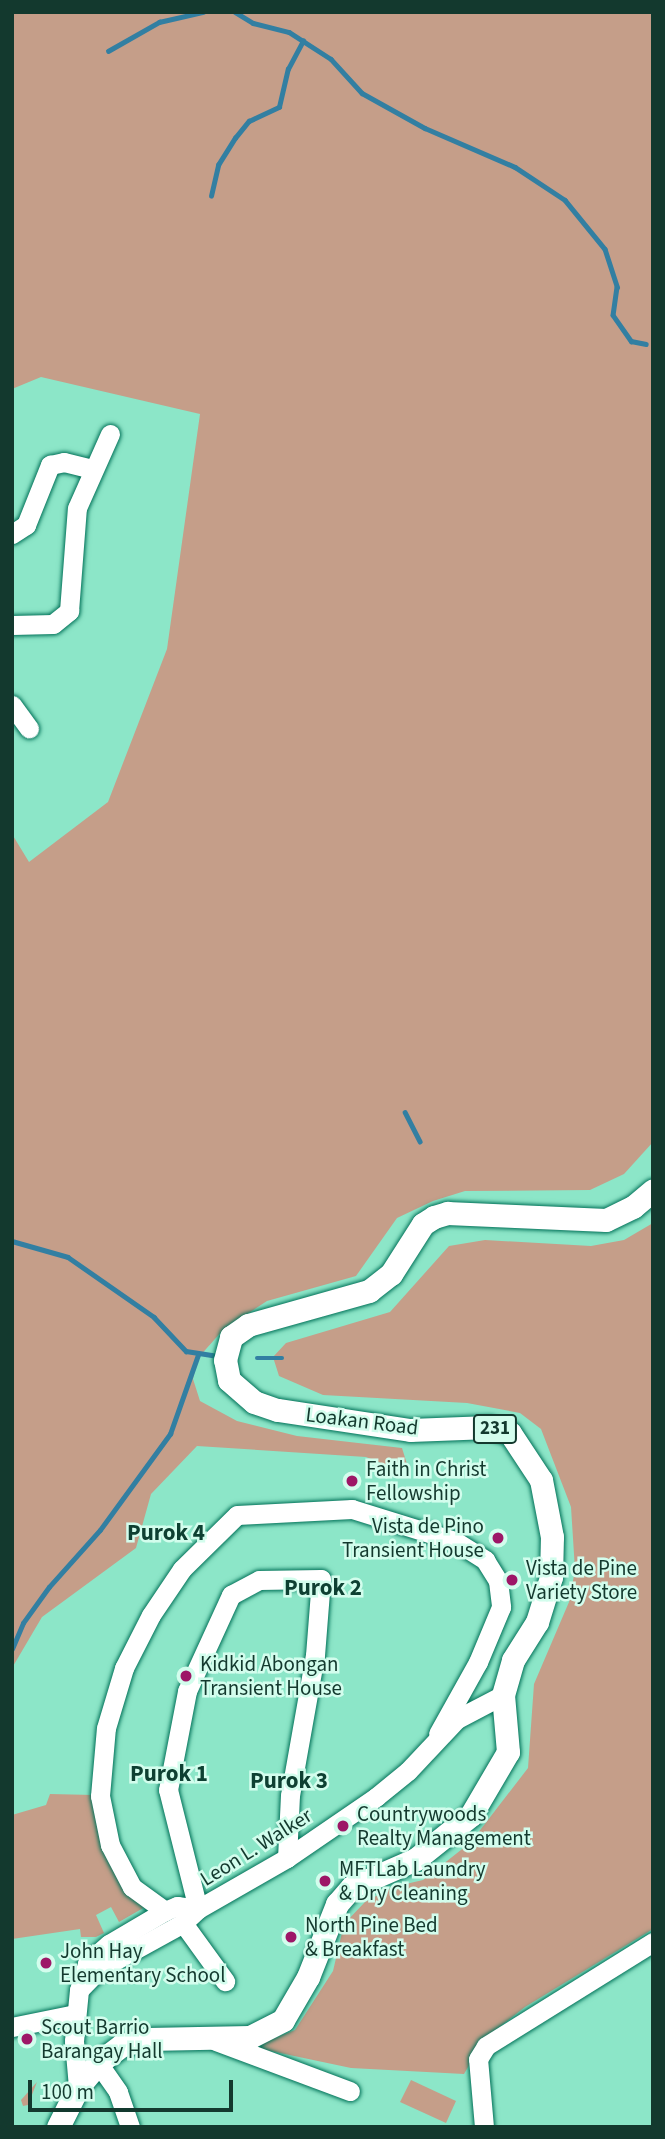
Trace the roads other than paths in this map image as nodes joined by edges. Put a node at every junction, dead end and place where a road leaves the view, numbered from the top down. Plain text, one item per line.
1 (110, 434) dead end
2 (92, 469) junction
3 (12, 534) edge
4 (12, 625) edge
5 (12, 705) edge
6 (29, 728) dead end
7 (653, 1190) edge
8 (503, 1695) junction
9 (438, 1734) junction
10 (287, 1858) junction
11 (198, 1909) junction
12 (165, 1911) junction
13 (183, 1923) junction
14 (653, 1942) edge
15 (225, 1981) dead end
16 (79, 1990) junction
17 (76, 2014) junction
18 (12, 2027) edge
19 (212, 2040) junction
20 (98, 2063) junction
21 (79, 2087) junction
22 (350, 2091) dead end
23 (58, 2127) edge
24 (130, 2127) edge
25 (484, 2127) edge

1 - 2 street
2 - 3 street
2 - 4 street
5 - 6 street
7 - 8 main road, Loakan Road / 231
8 - 9 street, Leon L. Walker
8 - 19 main road, Loakan Road / 231
9 - 10 street, Leon L. Walker
9 - 12 street
10 - 11 street, Leon L. Walker
10 - 11 street
11 - 12 street, Leon L. Walker
11 - 13 street, Leon L. Walker
12 - 16 street, Leon L. Walker
13 - 15 street
13 - 16 street, Leon L. Walker
14 - 25 street
16 - 17 street, Leon L. Walker
17 - 18 street
17 - 21 street, Leon L. Walker
19 - 20 main road, Loakan Road / 231
19 - 22 street
20 - 21 main road, Loakan Road / 231
20 - 24 street
21 - 23 main road, Loakan Road / 231

